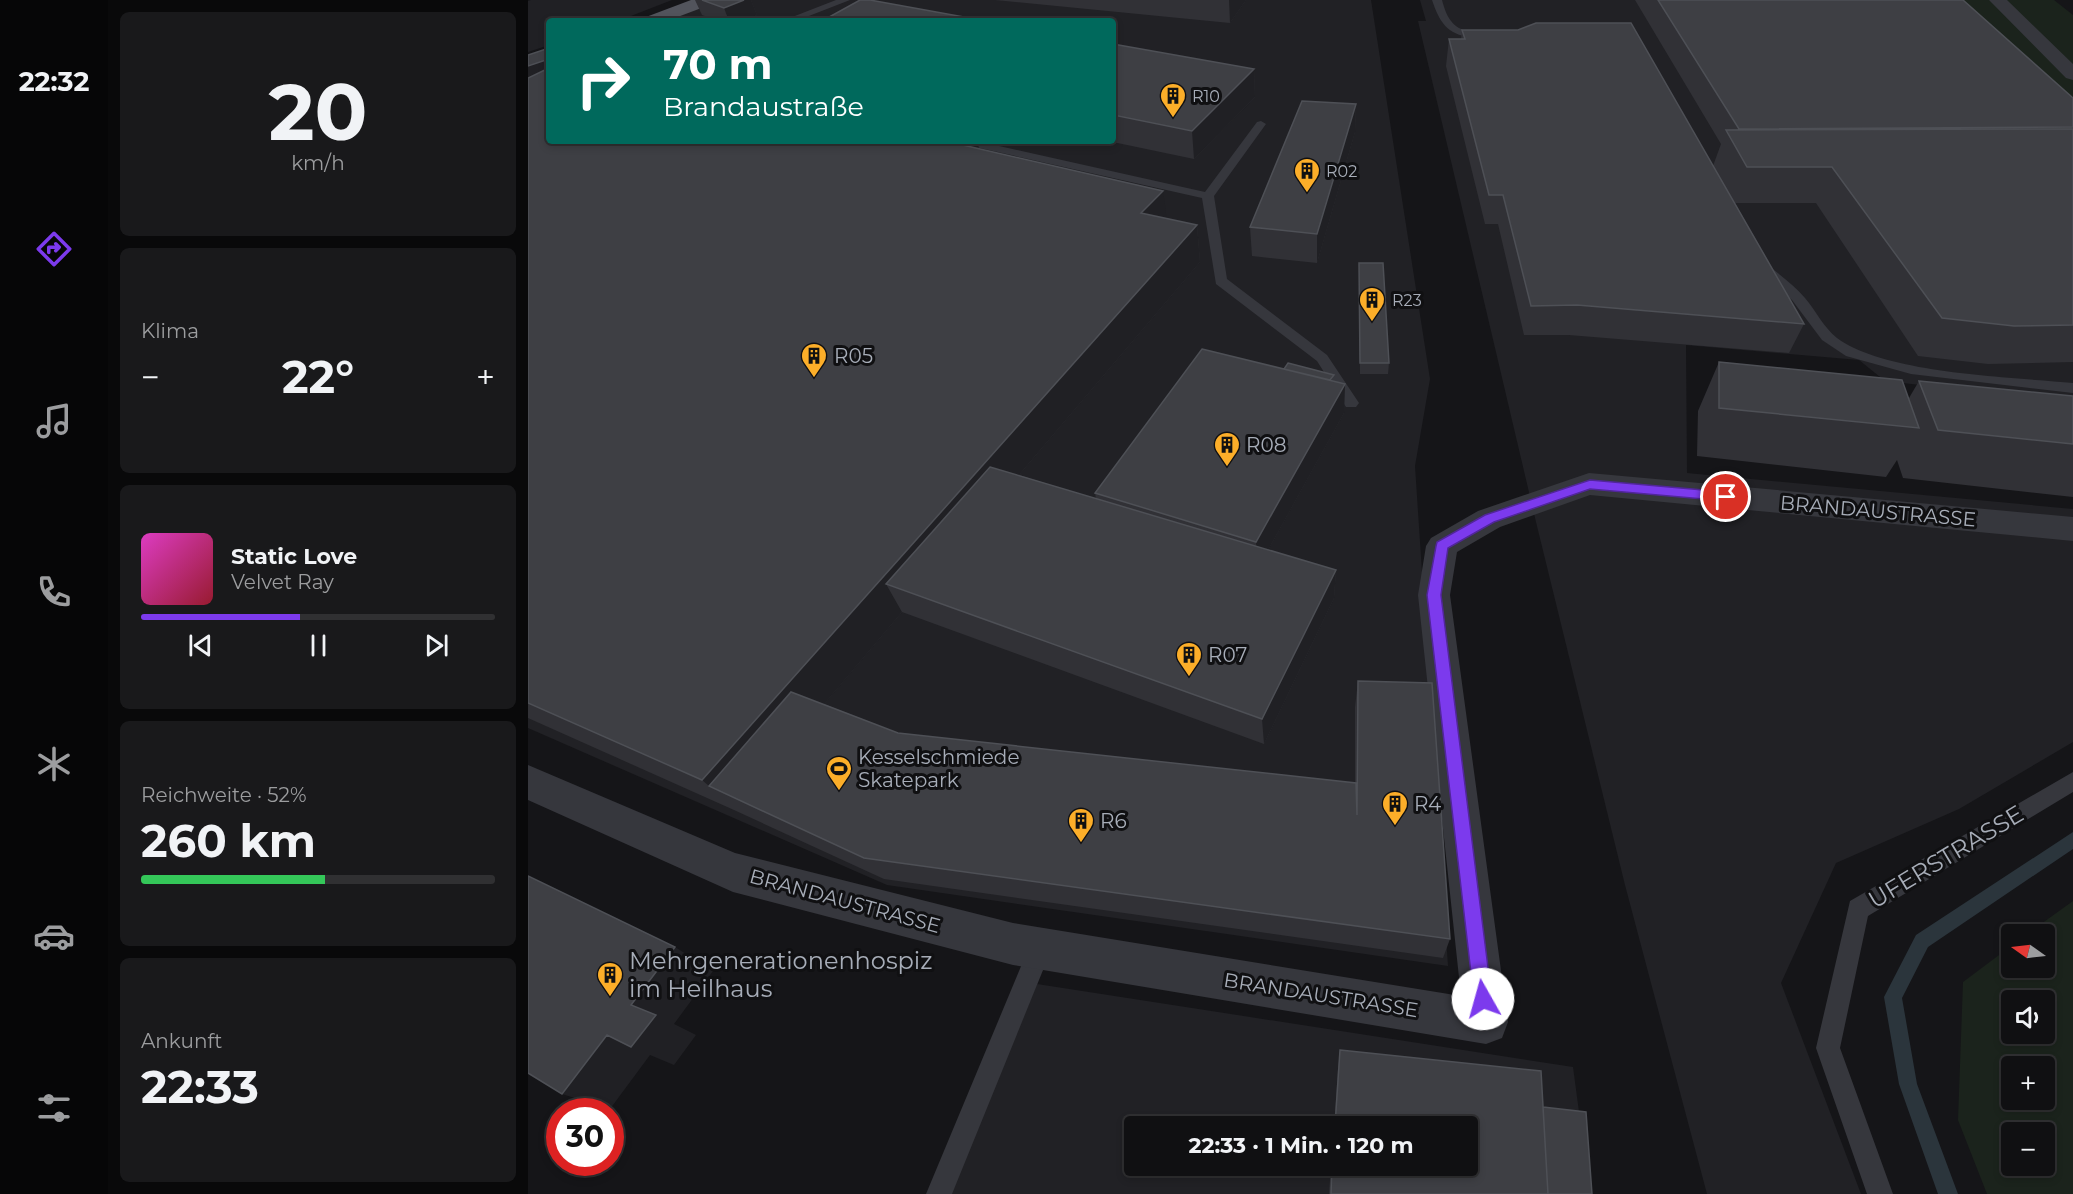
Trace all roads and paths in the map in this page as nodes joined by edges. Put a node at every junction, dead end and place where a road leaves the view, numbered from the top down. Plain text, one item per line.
1 (706, 0) edge
2 (845, 0) edge
3 (1437, 0) edge
4 (1997, 0) edge
5 (660, 18) edge
6 (795, 18) edge
7 (1498, 35) edge
8 (2073, 74) edge
9 (1262, 124) dead end
10 (975, 144) edge
11 (1208, 196) junction
12 (1756, 257) edge
13 (2073, 388) edge
14 (1351, 404) dead end
15 (2073, 529) edge
16 (2073, 781) edge
17 (528, 782) edge
18 (1040, 948) junction
19 (939, 1194) edge
20 (1880, 1194) edge

1 - 5 main road
2 - 6 lane
3 - 7 lane
4 - 8 street
9 - 11 lane
10 - 11 lane
11 - 14 lane
12 - 13 lane
15 - 18 street, BRANDAUSTRASSE
16 - 20 lane, UFERSTRASSE
17 - 18 street, BRANDAUSTRASSE
18 - 19 lane

